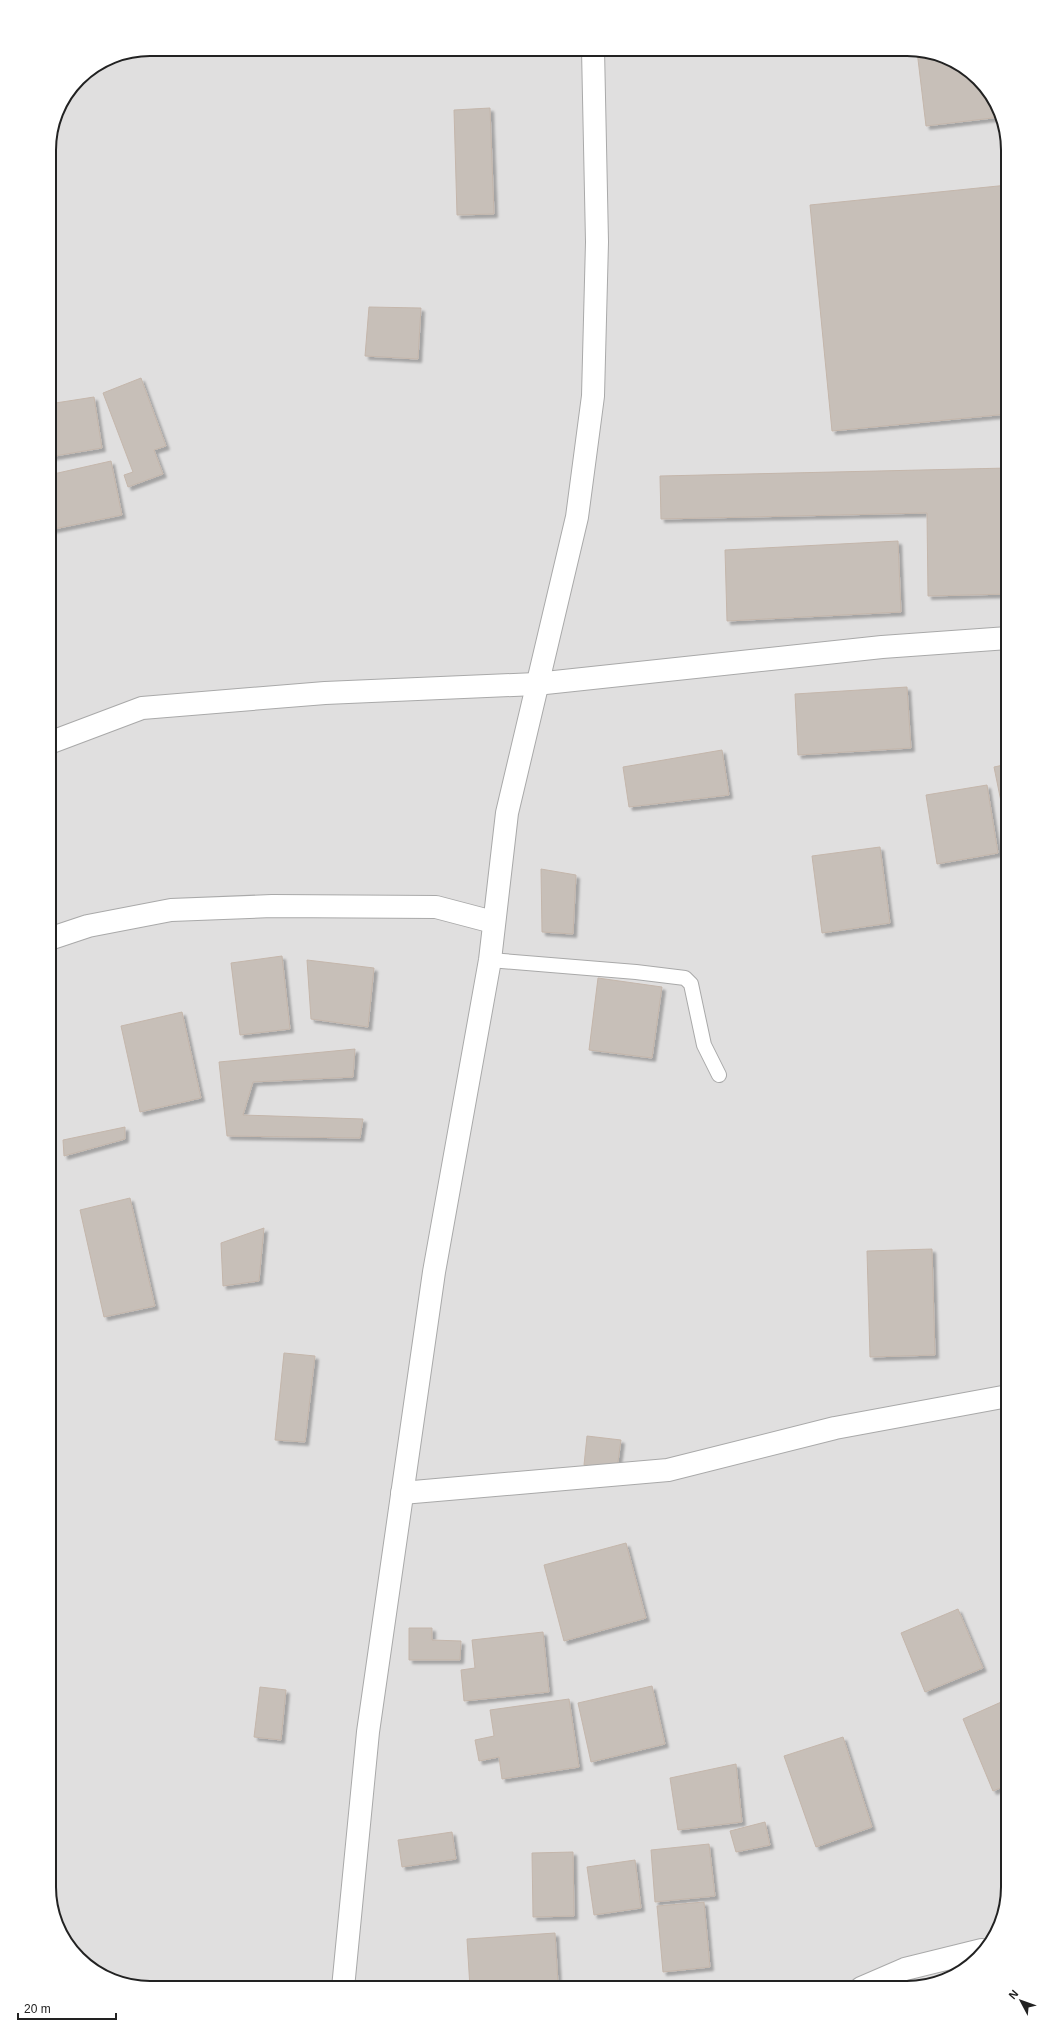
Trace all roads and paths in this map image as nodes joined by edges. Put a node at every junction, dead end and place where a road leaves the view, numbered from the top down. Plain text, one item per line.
1 (594, 56) edge
2 (1001, 638) edge
3 (536, 684) junction
4 (56, 740) edge
5 (493, 922) junction
6 (56, 936) edge
7 (490, 960) junction
8 (719, 1075) dead end
9 (1001, 1397) edge
10 (402, 1493) junction
11 (975, 1952) edge
12 (344, 1981) edge
13 (878, 1981) edge

1 - 3 street
2 - 3 street
3 - 4 street
3 - 5 street
5 - 6 street
5 - 7 street
7 - 8 lane
7 - 10 street
9 - 10 street
10 - 12 street
11 - 13 street

